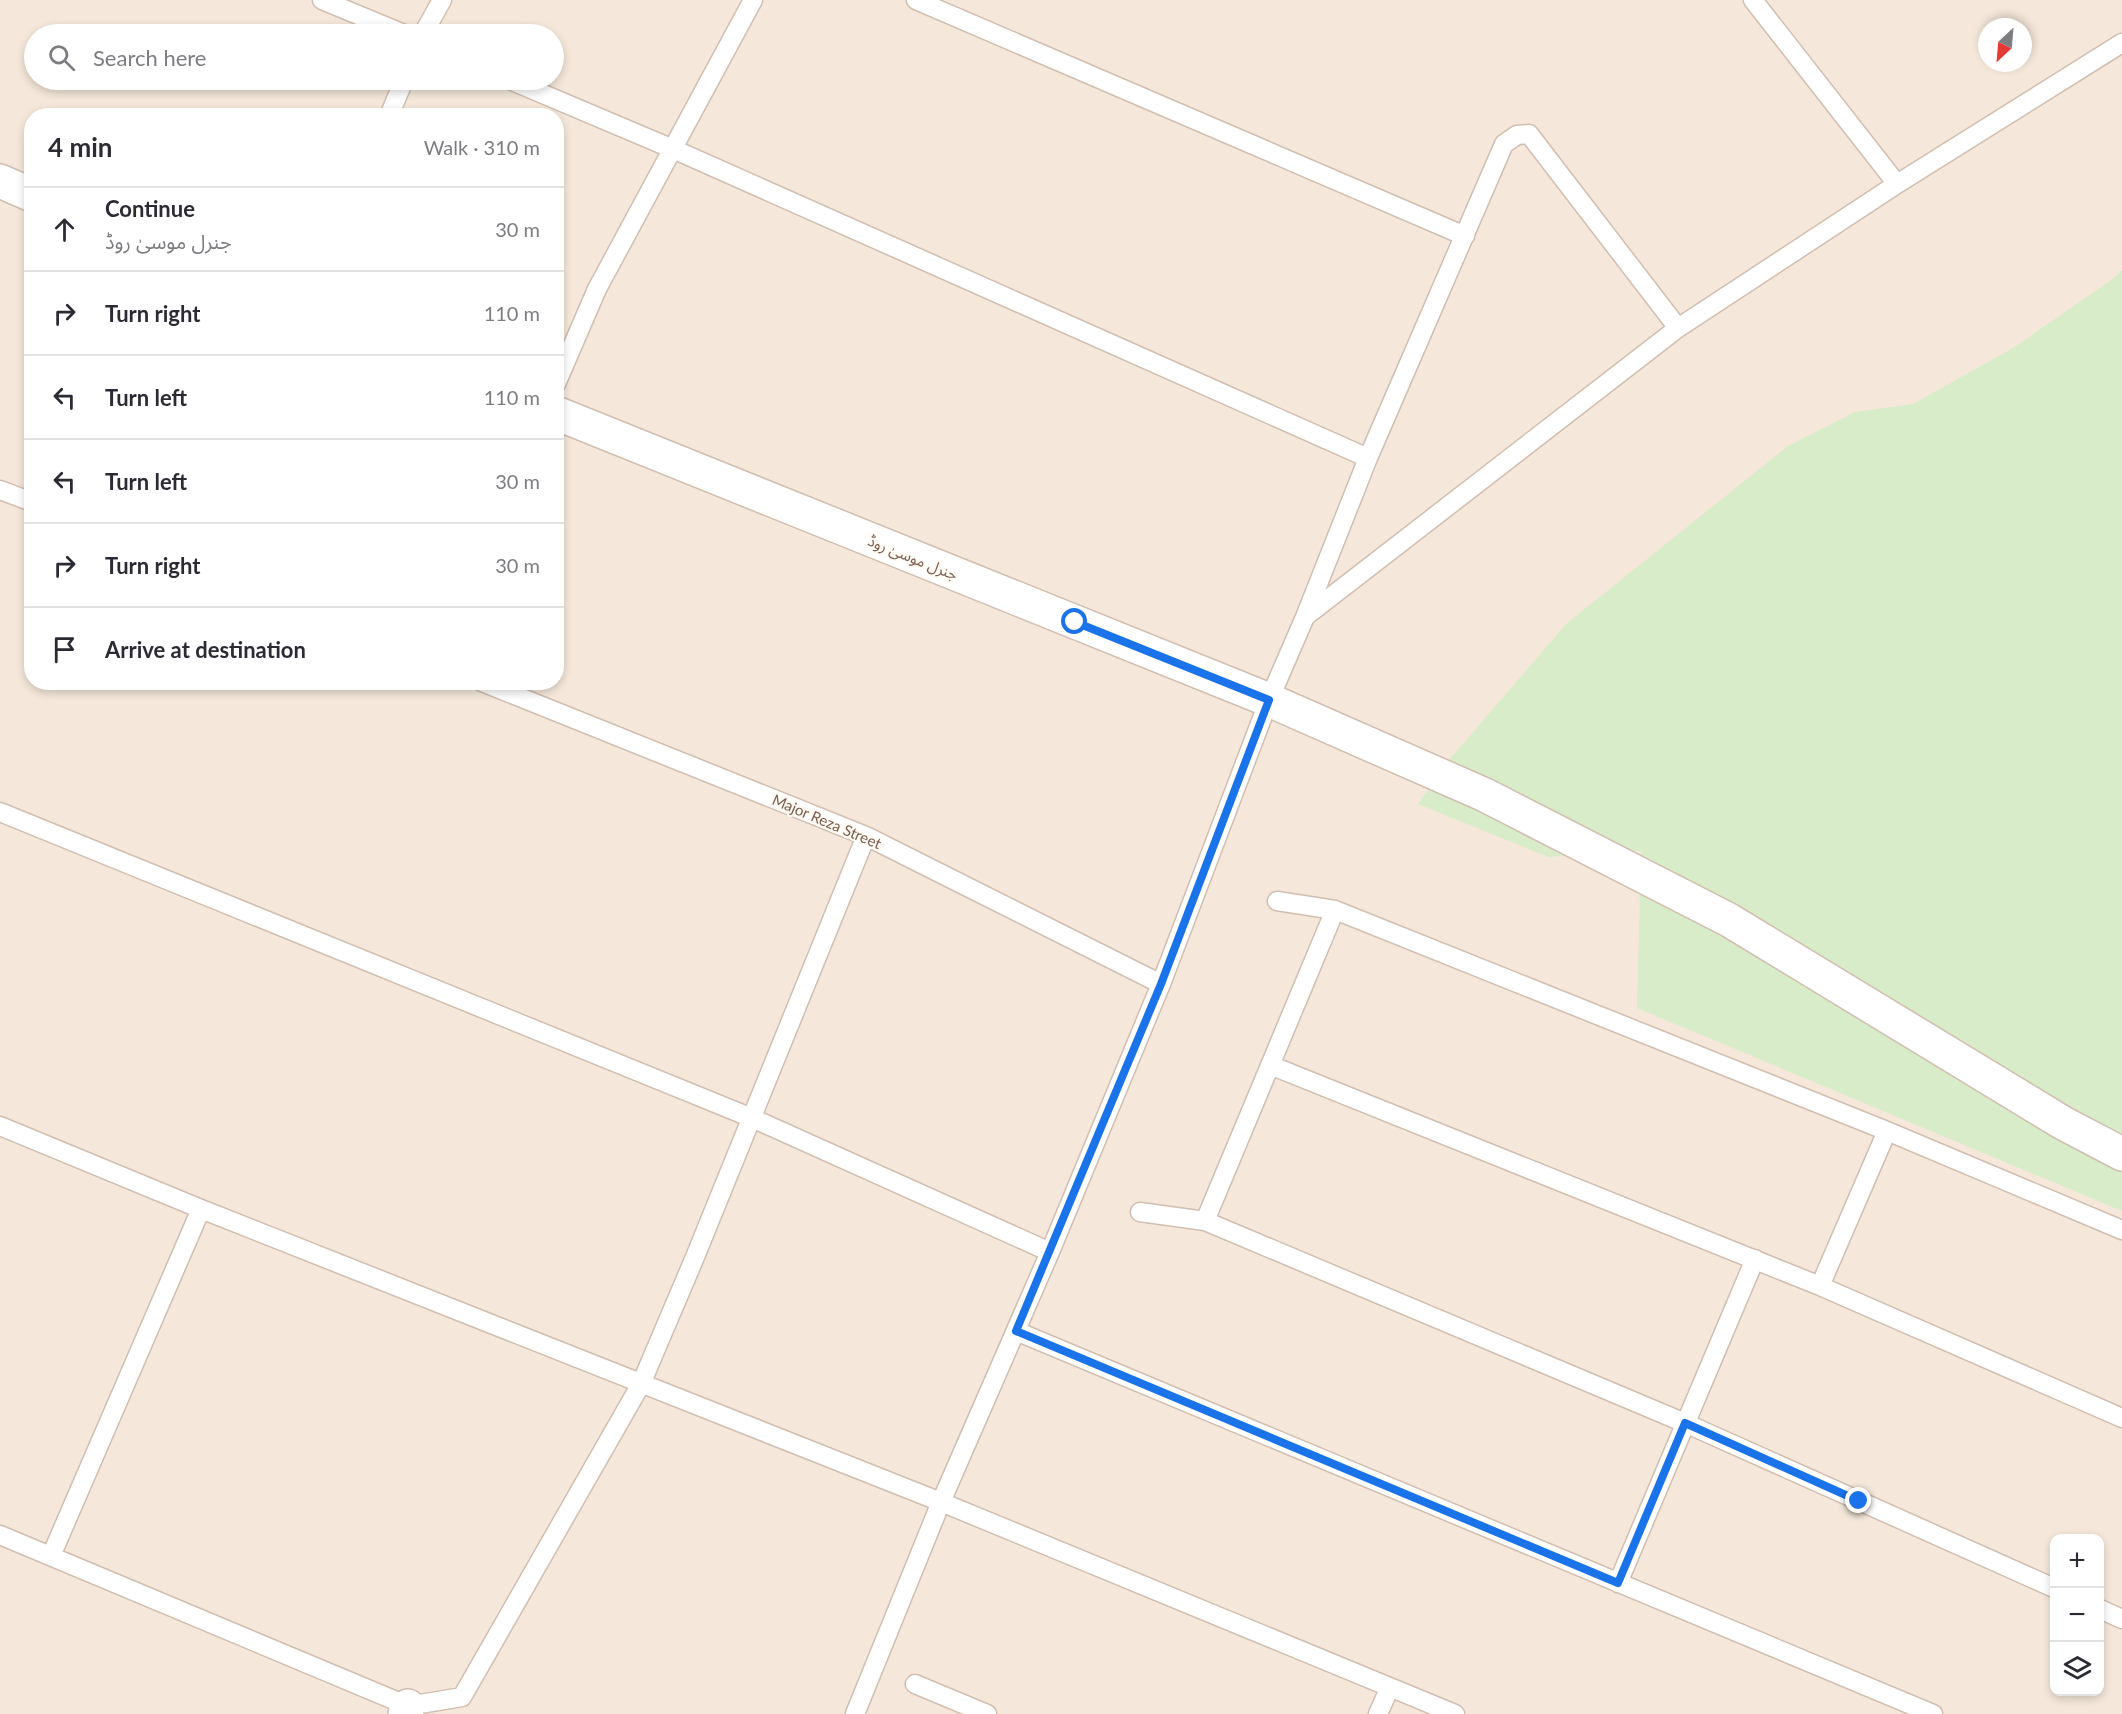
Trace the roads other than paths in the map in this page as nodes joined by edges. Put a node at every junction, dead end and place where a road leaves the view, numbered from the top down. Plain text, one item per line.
1 (322, 0) edge
2 (442, 0) edge
3 (753, 0) edge
4 (916, 0) edge
5 (1753, 0) edge
6 (380, 24) edge
7 (429, 24) edge
8 (2122, 43) edge
9 (400, 90) edge
10 (534, 90) edge
11 (392, 108) edge
12 (673, 149) junction
13 (0, 182) edge
14 (1897, 184) junction
15 (24, 192) edge
16 (1465, 236) junction
17 (1678, 328) junction
18 (564, 365) edge
19 (564, 416) edge
20 (1368, 458) junction
21 (0, 490) edge
22 (24, 499) edge
23 (1305, 617) junction
24 (502, 690) edge
25 (1269, 700) junction
26 (0, 812) edge
27 (866, 836) junction
28 (1277, 901) dead end
29 (1335, 910) junction
30 (1161, 984) junction
31 (1270, 1065) junction
32 (752, 1118) junction
33 (0, 1126) edge
34 (1887, 1131) junction
35 (2122, 1154) edge
36 (201, 1209) junction
37 (1140, 1212) dead end
38 (1205, 1221) junction
39 (2122, 1230) edge
40 (1050, 1252) junction
41 (1755, 1259) junction
42 (1820, 1286) junction
43 (1016, 1331) junction
44 (641, 1384) junction
45 (2122, 1418) edge
46 (1685, 1423) junction
47 (941, 1502) junction
48 (0, 1535) edge
49 (51, 1556) junction
50 (1618, 1583) junction
51 (2050, 1586) edge
52 (2104, 1610) edge
53 (2122, 1619) edge
54 (915, 1683) dead end
55 (1390, 1687) junction
56 (414, 1711) edge
57 (855, 1714) edge
58 (987, 1714) edge
59 (1377, 1714) edge
60 (1455, 1714) edge
61 (1933, 1714) edge

1 - 6 lane
2 - 7 lane
3 - 12 lane
4 - 16 lane
5 - 14 lane
8 - 14 lane
9 - 11 lane
10 - 12 lane
12 - 18 lane
12 - 20 lane
13 - 15 street
14 - 17 lane
16 - 17 lane
16 - 20 lane
17 - 23 lane
19 - 25 street, جنرل موسیٰ روڈ
20 - 23 lane
21 - 22 lane
23 - 25 lane
24 - 27 lane, Major Reza Street
25 - 30 lane
25 - 35 street, جنرل موسیٰ روڈ
26 - 32 lane
27 - 30 lane, Major Reza Street
27 - 32 lane
28 - 29 lane
29 - 31 lane
29 - 34 lane
30 - 40 lane
31 - 38 lane
31 - 41 lane
32 - 40 lane
32 - 44 lane
33 - 36 lane
34 - 39 lane
34 - 42 lane
36 - 44 lane
36 - 49 lane
37 - 38 lane
38 - 46 lane
40 - 43 lane
41 - 42 lane
41 - 46 lane
42 - 45 lane
43 - 47 lane
43 - 50 lane
44 - 47 lane
44 - 56 lane
46 - 50 lane
46 - 51 lane
47 - 55 lane
47 - 57 lane
48 - 49 lane
49 - 56 lane
50 - 61 lane
52 - 53 lane
54 - 58 lane
55 - 59 lane
55 - 60 lane

